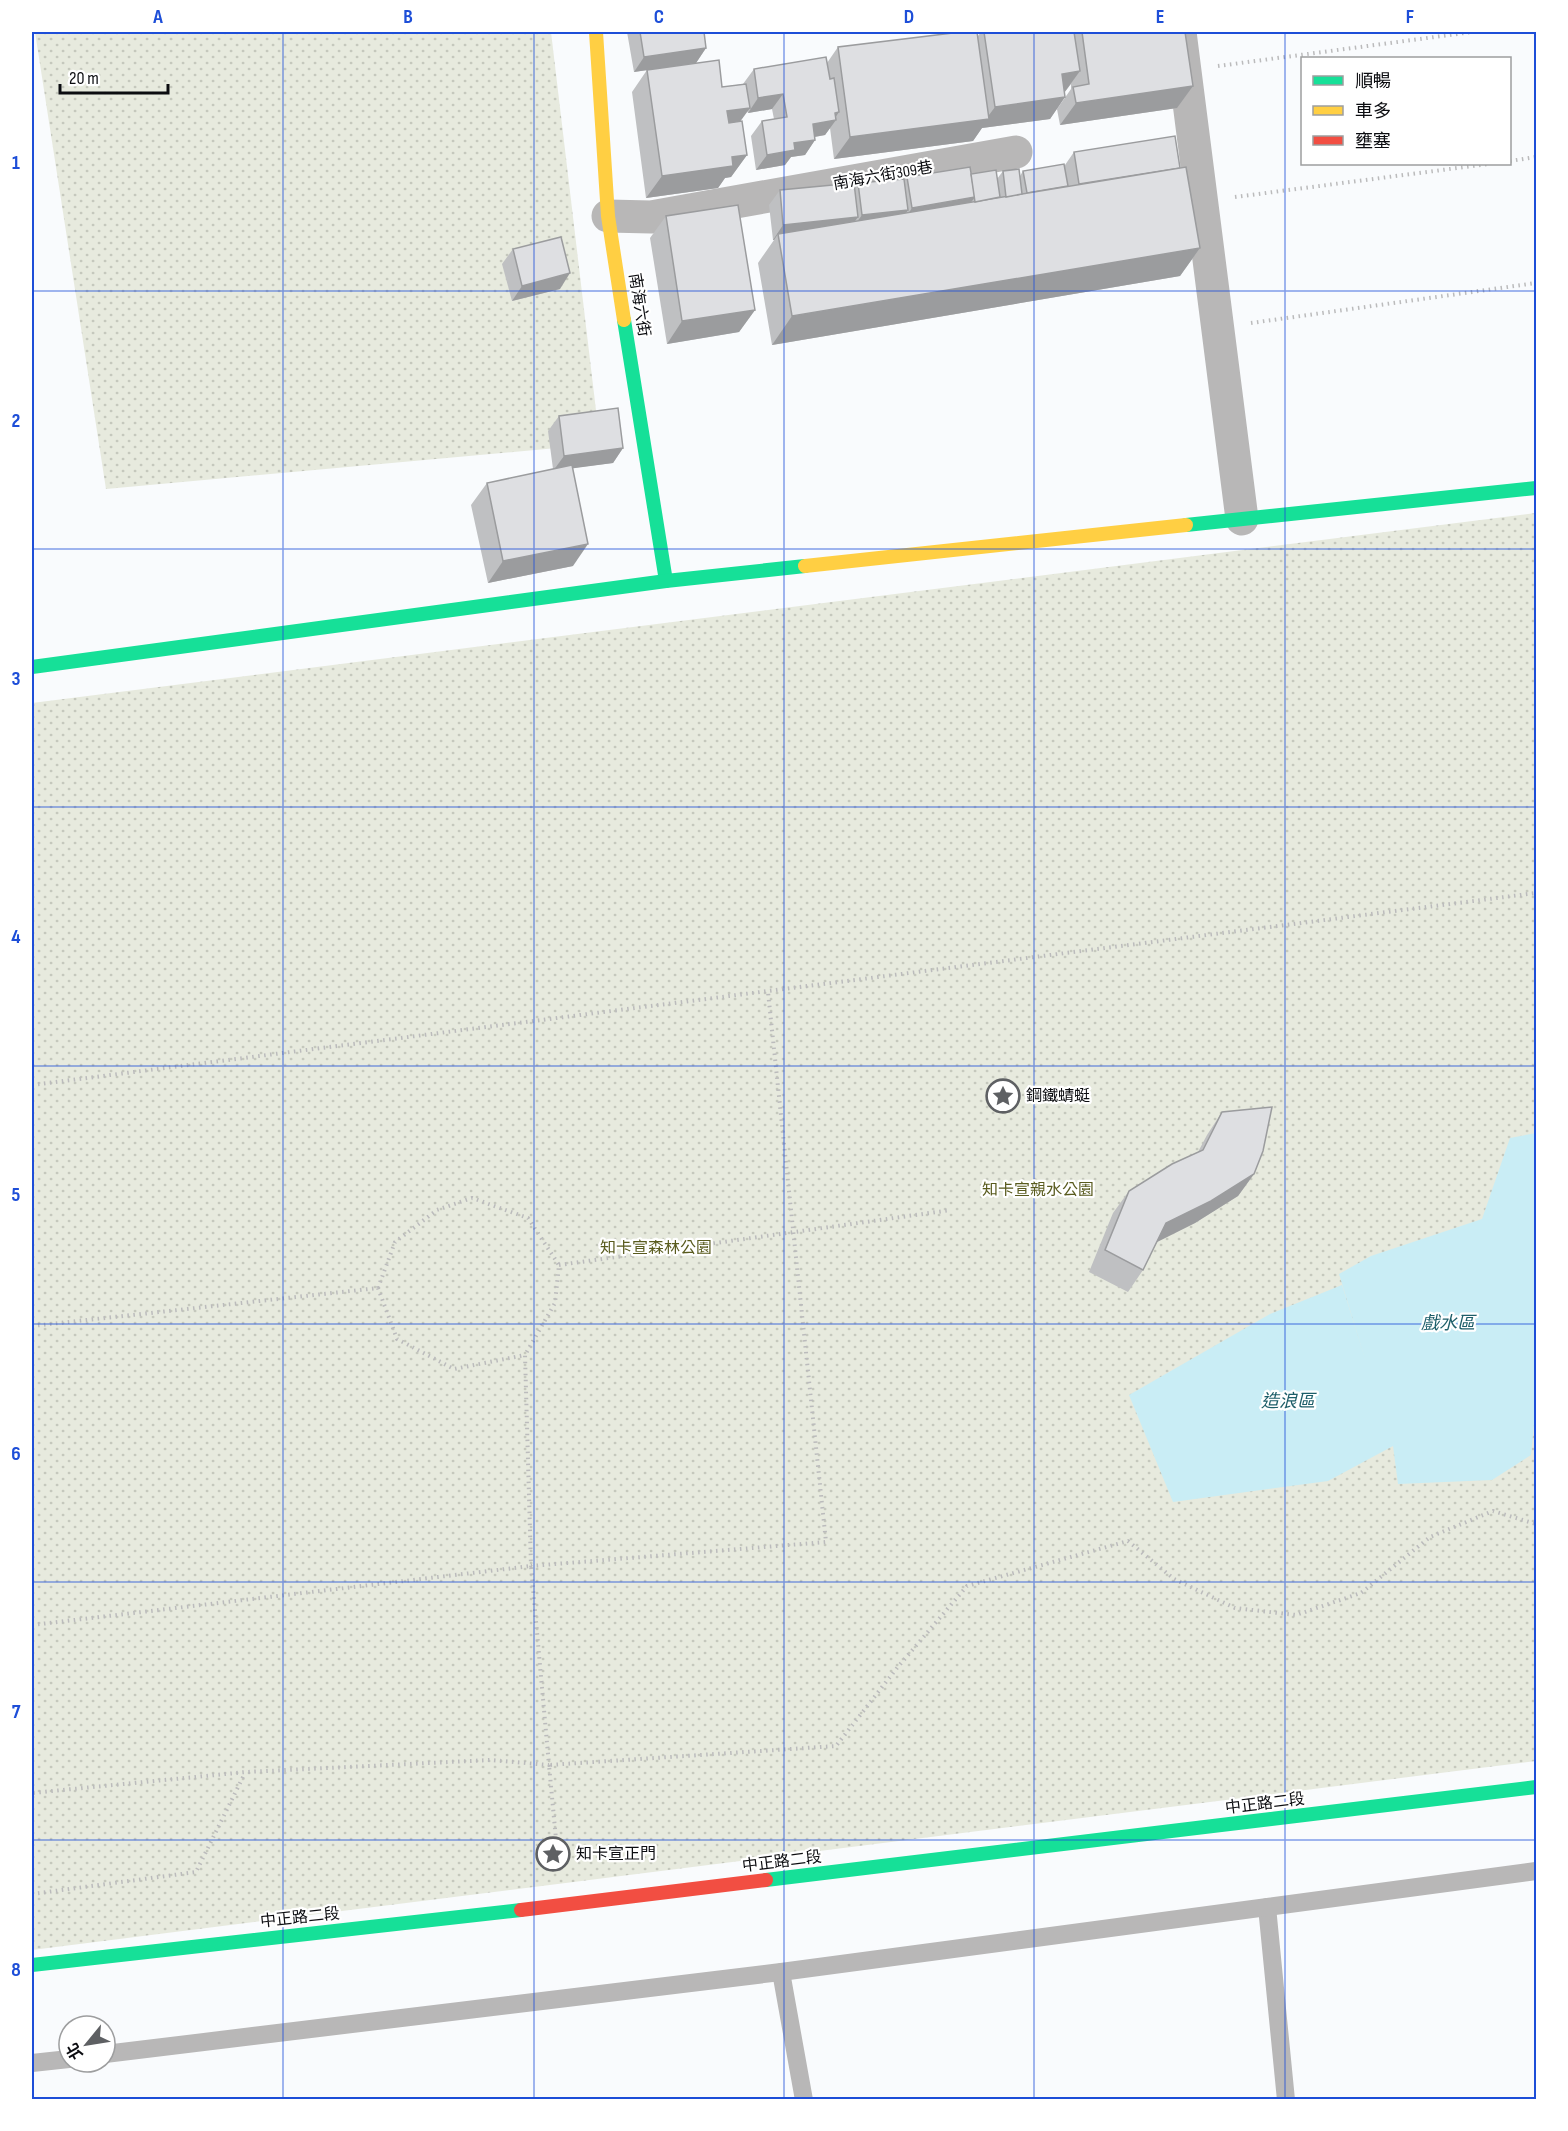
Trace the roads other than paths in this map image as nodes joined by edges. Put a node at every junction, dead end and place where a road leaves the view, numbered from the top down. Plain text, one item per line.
1 (596, 32) edge
2 (1180, 32) edge
3 (1016, 153) dead end
4 (608, 216) junction
5 (1536, 488) edge
6 (1242, 519) junction
7 (666, 581) junction
8 (32, 667) edge
9 (1536, 1787) edge
10 (1536, 1871) edge
11 (1267, 1907) junction
12 (32, 1965) edge
13 (781, 1972) junction
14 (117, 2053) edge
15 (57, 2060) edge
16 (32, 2063) edge
17 (804, 2100) edge
18 (1286, 2100) edge

1 - 4 street, 南海六街
2 - 6 street
3 - 4 street, 南海六街309巷
4 - 7 street, 南海六街
5 - 6 street
6 - 7 street
7 - 8 street
9 - 12 street, 中正路二段
10 - 11 lane
11 - 13 lane
11 - 18 lane
13 - 14 lane
13 - 17 lane
15 - 16 lane

